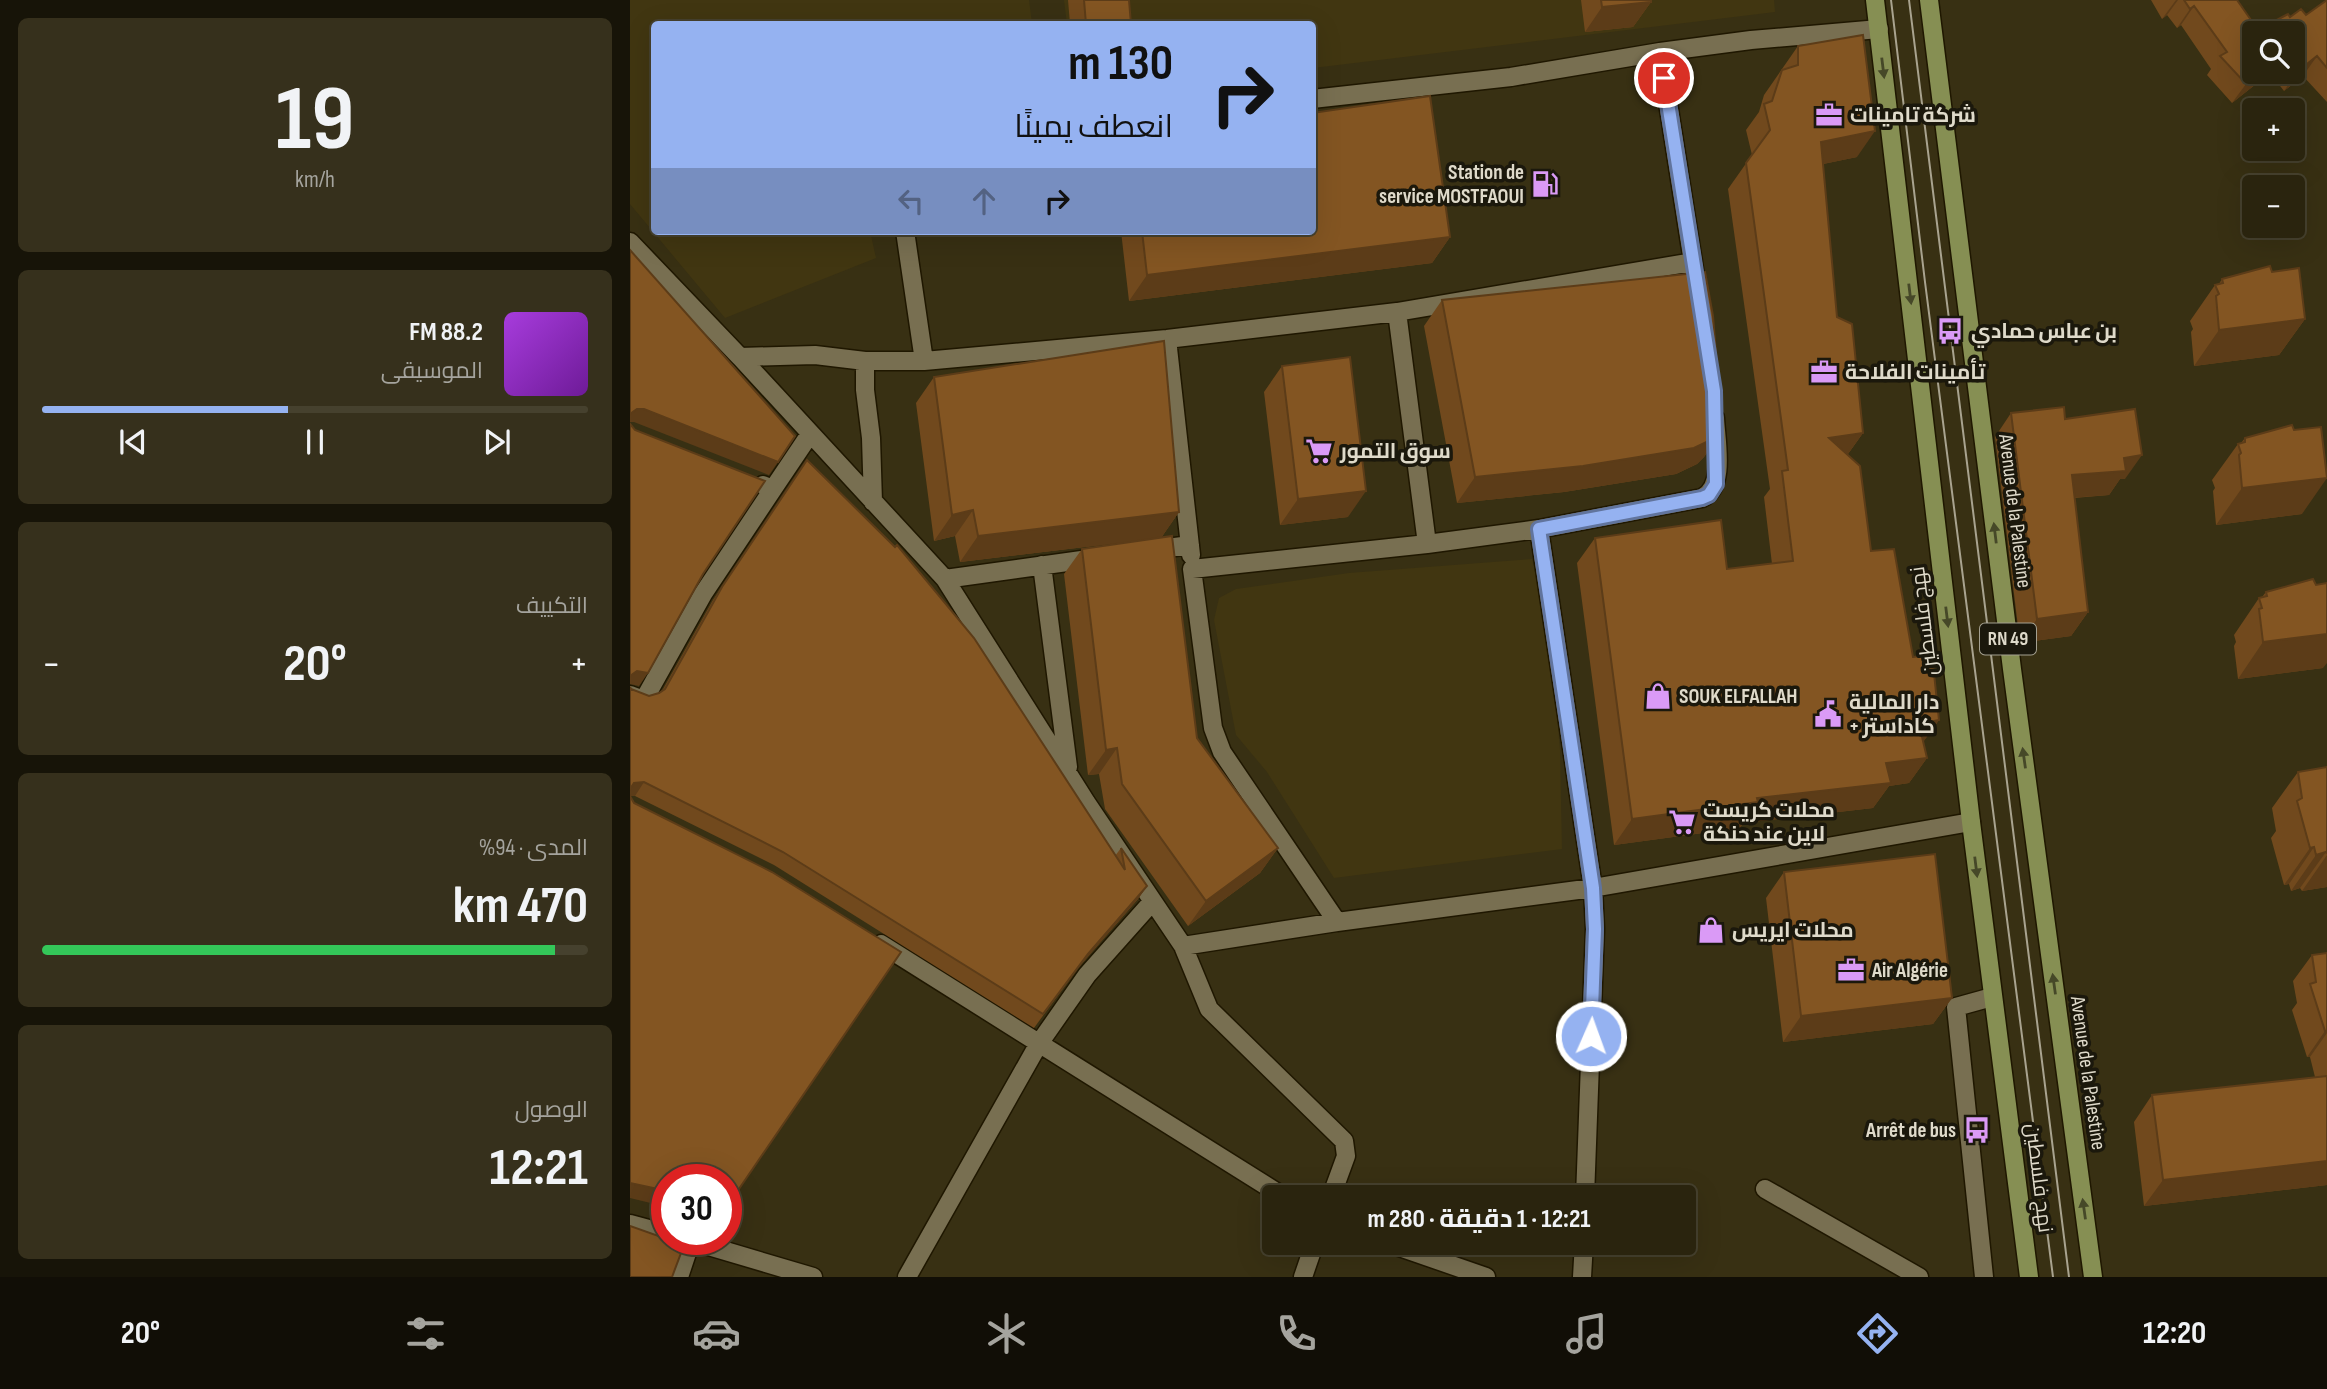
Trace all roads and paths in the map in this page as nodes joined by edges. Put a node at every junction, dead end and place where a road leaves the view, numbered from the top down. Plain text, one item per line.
1 (1875, 0) edge
2 (1929, 0) edge
3 (1879, 29) junction
4 (1660, 52) junction
5 (1316, 99) edge
6 (906, 235) edge
7 (630, 242) edge
8 (1693, 262) junction
9 (1396, 312) junction
10 (1701, 314) edge
11 (1167, 339) junction
12 (740, 357) junction
13 (864, 361) junction
14 (923, 361) junction
15 (1714, 403) edge
16 (810, 434) junction
17 (746, 478) edge
18 (773, 489) junction
19 (873, 502) junction
20 (1539, 529) junction
21 (1427, 544) junction
22 (1190, 545) junction
23 (1136, 552) edge
24 (1109, 556) edge
25 (1042, 565) junction
26 (1192, 569) junction
27 (945, 579) junction
28 (630, 695) edge
29 (1069, 772) junction
30 (1970, 822) junction
31 (1593, 888) junction
32 (1152, 902) junction
33 (1337, 922) junction
34 (863, 933) edge
35 (1183, 946) junction
36 (1992, 998) junction
37 (1038, 1045) junction
38 (1265, 1185) edge
39 (1335, 1185) edge
40 (1586, 1185) edge
41 (1765, 1189) dead end
42 (630, 1223) edge
43 (651, 1229) edge
44 (684, 1255) edge
45 (739, 1255) edge
46 (1311, 1255) edge
47 (1423, 1255) edge
48 (1583, 1255) edge
49 (679, 1277) edge
50 (813, 1277) edge
51 (907, 1277) edge
52 (1303, 1277) edge
53 (1486, 1277) edge
54 (1582, 1277) edge
55 (1919, 1277) edge
56 (1984, 1277) edge
57 (2029, 1277) edge
58 (2093, 1277) edge

1 - 3 main road, نهج فلسطين / RN 49
58 -> 2 main road, Avenue de la Palestine / RN 49
3 - 4 street
3 -> 30 main road, نهج فلسطين / RN 49
4 - 5 street
4 - 8 street
6 - 14 street
7 - 12 street
8 - 9 street
8 - 10 street
9 - 11 street
9 - 21 street
11 - 14 street
11 - 22 street
12 - 13 street
12 - 16 street
13 - 14 street
13 - 19 street
15 - 20 street
16 - 18 street
16 - 19 street
17 - 18 street
18 - 28 street
19 - 27 street
20 - 21 street
20 - 31 street
21 - 26 street
22 - 23 street
22 - 26 street
24 - 25 street
25 - 27 street
25 - 29 street
26 - 33 street
27 - 29 street
29 - 32 street
30 - 31 street
30 -> 36 main road, نهج فلسطين / RN 49
31 - 33 street
31 - 40 street
32 - 35 street
32 - 37 street
33 - 35 street
34 - 37 street
35 - 39 street
36 - 56 street
36 - 57 main road, نهج فلسطين / RN 49
37 - 38 street
37 - 51 street
41 - 55 street
42 - 43 street
44 - 49 street
45 - 50 street
46 - 52 street
47 - 53 street
48 - 54 street

